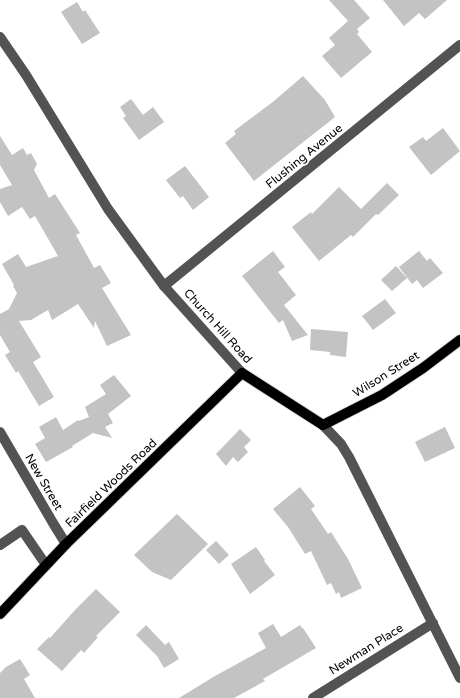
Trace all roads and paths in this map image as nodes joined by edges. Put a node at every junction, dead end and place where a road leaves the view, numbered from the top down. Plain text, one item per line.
1 (0, 37) edge
2 (460, 45) edge
3 (164, 286) junction
4 (460, 340) edge
5 (242, 373) junction
6 (323, 425) junction
7 (0, 432) edge
8 (0, 544) edge
9 (66, 544) junction
10 (46, 565) junction
11 (0, 614) edge
12 (433, 623) junction
13 (460, 678) edge
14 (313, 698) edge

1 - 3 street, Church Hill Road
2 - 3 street, Flushing Avenue
3 - 5 street, Church Hill Road
4 - 6 main road, Wilson Street
5 - 6 main road, Church Hill Road
5 - 9 main road, Fairfield Woods Road
6 - 12 street, Church Hill Road
7 - 9 street, New Street
8 - 10 street
9 - 10 main road, Fairfield Woods Road
10 - 11 main road, Fairfield Woods Road
12 - 13 street, Church Hill Road
12 - 14 street, Newman Place

